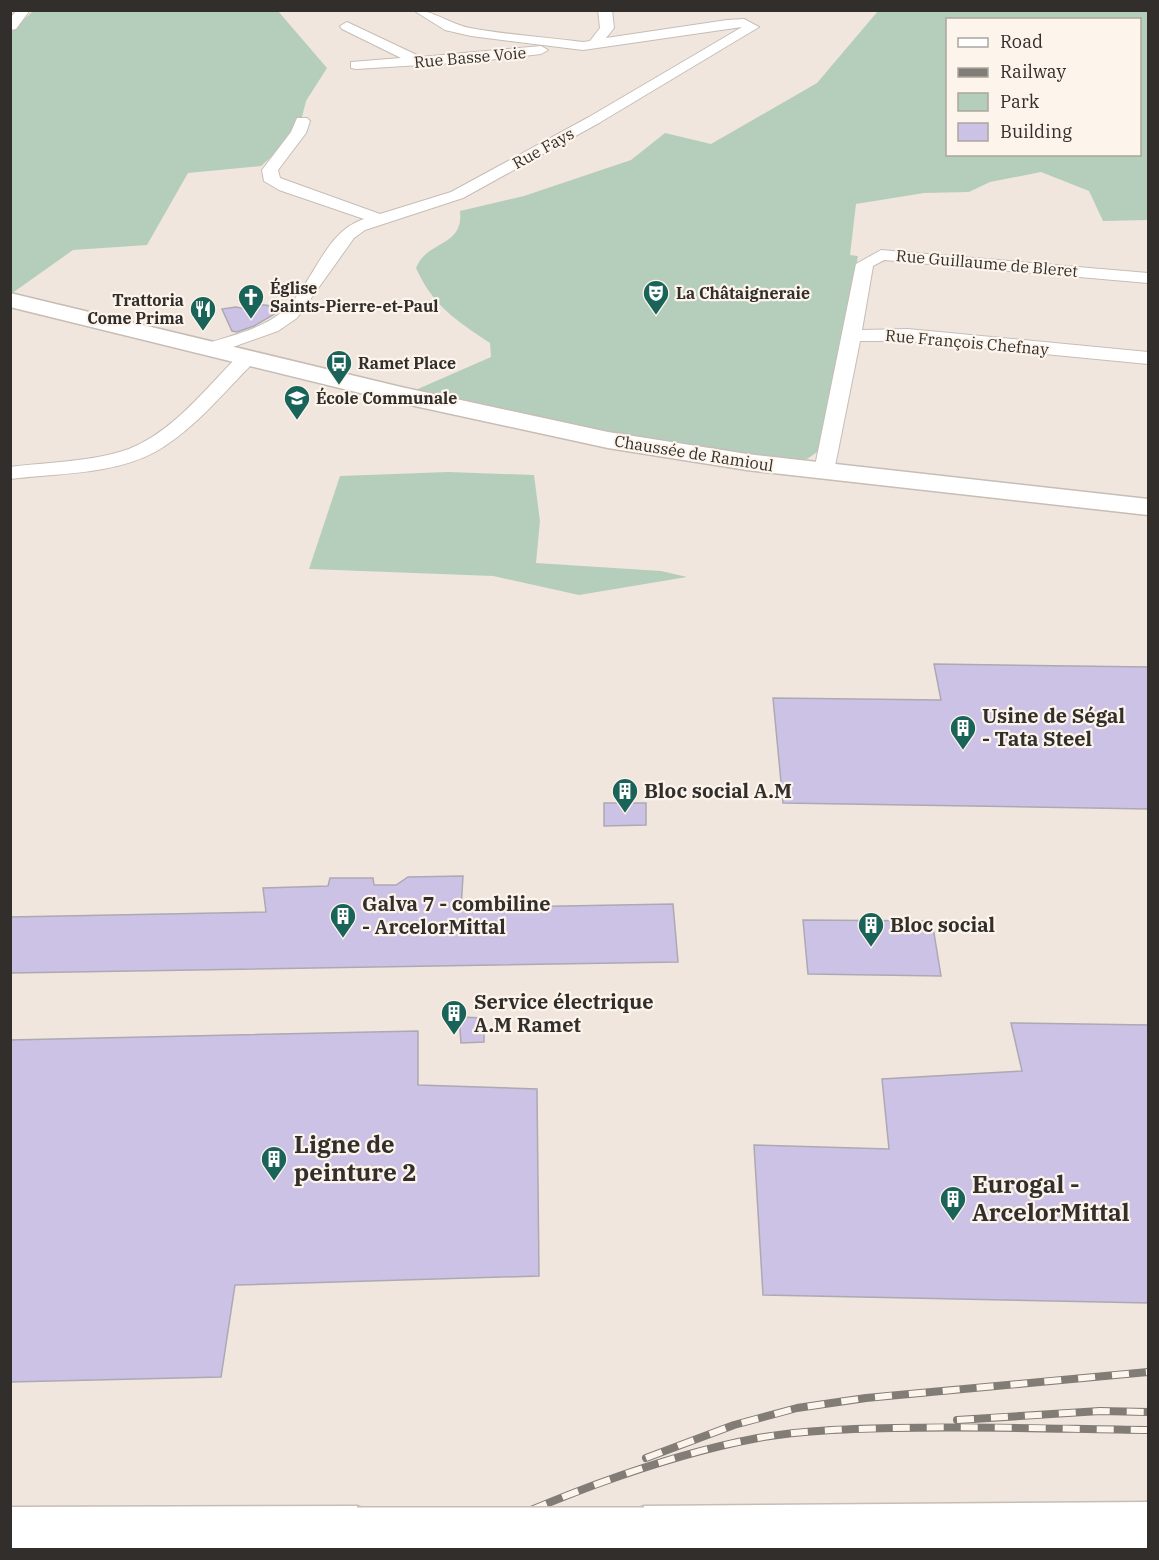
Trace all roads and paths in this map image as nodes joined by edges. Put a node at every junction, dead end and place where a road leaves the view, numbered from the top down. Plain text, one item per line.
1 (24, 10) edge
2 (419, 10) edge
3 (605, 10) edge
4 (11, 26) edge
5 (347, 26) dead end
6 (589, 45) junction
7 (419, 61) junction
8 (356, 65) dead end
9 (302, 121) dead end
10 (378, 219) junction
11 (1149, 278) edge
12 (10, 300) edge
13 (852, 336) junction
14 (209, 349) junction
15 (247, 358) junction
16 (1149, 358) edge
17 (824, 471) junction
18 (10, 473) edge
19 (1149, 507) edge
20 (1149, 1525) edge
21 (10, 1530) edge

1 - 4 street
2 - 6 street, Rue Fays
3 - 6 street
5 - 7 street
6 - 7 street, Rue Basse Voie
6 - 10 street, Rue Fays
7 - 8 street, Rue Basse Voie
9 - 10 street
10 - 14 street, Rue Fays
11 - 13 street, Rue Guillaume de Bleret
12 - 14 main road, Chaussée de Ramioul
13 - 16 street, Rue François Chefnay
13 - 17 street
14 - 15 main road, Chaussée de Ramioul
15 - 17 main road, Chaussée de Ramioul
15 - 18 street
17 - 19 main road, Chaussée de Ramioul
20 - 21 main road, bridge

